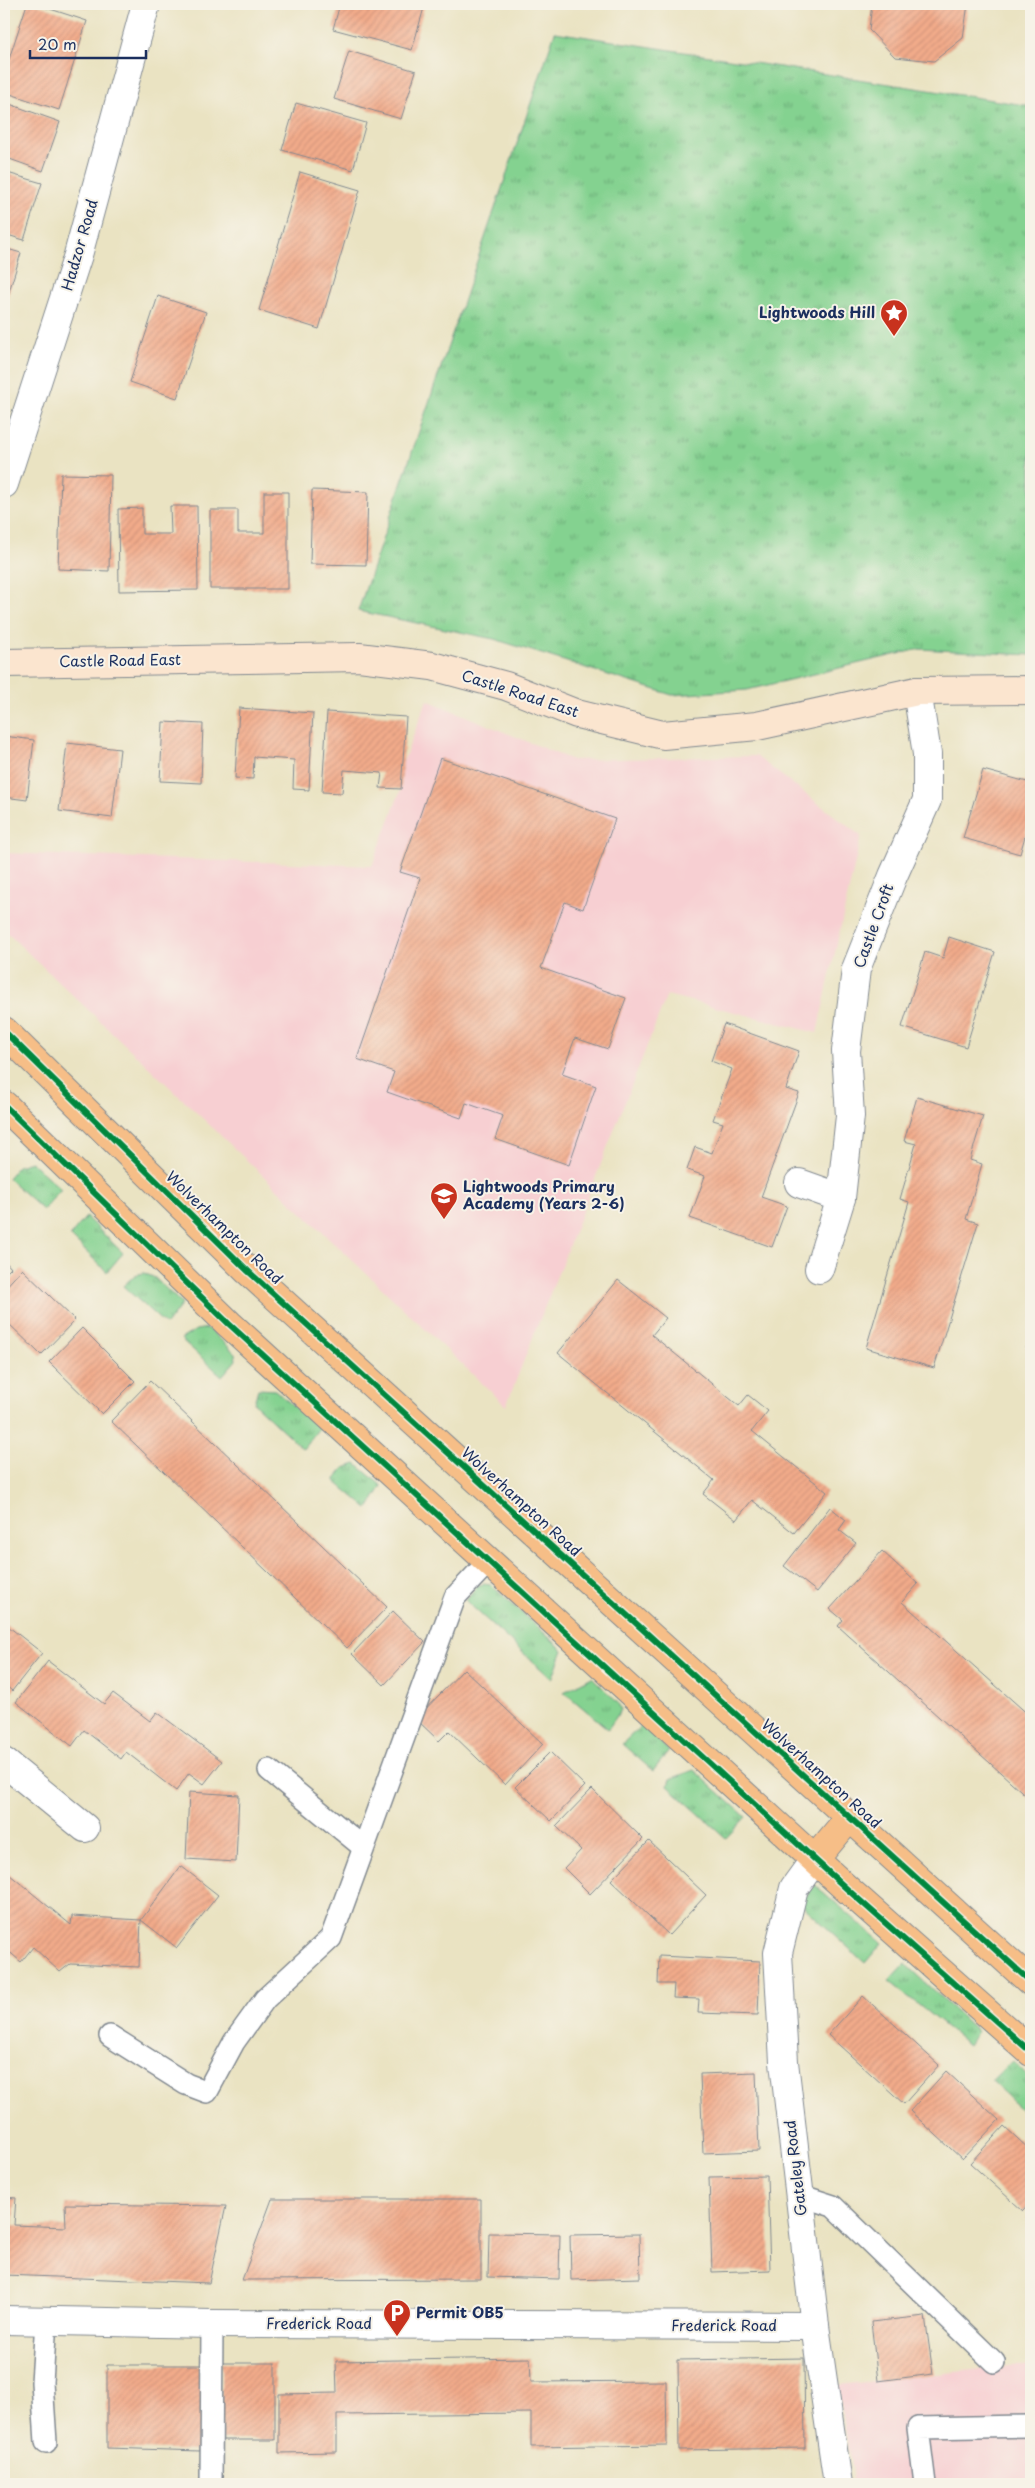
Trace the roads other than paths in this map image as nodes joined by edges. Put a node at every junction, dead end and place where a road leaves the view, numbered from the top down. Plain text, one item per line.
1 (146, 4) edge
2 (4, 484) edge
3 (4, 663) edge
4 (1031, 690) edge
5 (917, 691) junction
6 (4, 1031) edge
7 (4, 1105) edge
8 (798, 1183) dead end
9 (841, 1198) junction
10 (819, 1269) dead end
11 (489, 1561) junction
12 (4, 1762) edge
13 (269, 1770) dead end
14 (850, 1818) junction
15 (85, 1828) dead end
16 (363, 1847) junction
17 (815, 1859) junction
18 (1031, 1982) edge
19 (110, 2036) dead end
20 (1031, 2052) edge
21 (799, 2195) junction
22 (4, 2320) edge
23 (46, 2321) junction
24 (212, 2324) junction
25 (815, 2326) junction
26 (994, 2362) dead end
27 (1031, 2426) edge
28 (46, 2442) dead end
29 (211, 2484) edge
30 (838, 2484) edge
31 (925, 2484) edge

1 - 2 street, Hadzor Road
3 - 5 street, Castle Road East
4 - 5 street, Castle Road East
5 - 9 street, Castle Croft
6 - 14 highway, Wolverhampton Road
7 - 11 highway
8 - 9 street
9 - 10 street, Castle Croft
11 - 16 lane
11 - 17 highway
12 - 15 street
13 - 16 lane
14 - 17 highway
14 - 18 highway, Wolverhampton Road
16 - 19 lane
17 - 20 highway
17 - 21 street, Gateley Road
21 - 25 street, Gateley Road
21 - 26 lane
22 - 23 street, Frederick Road
23 - 24 street, Frederick Road
23 - 28 lane
24 - 25 street, Frederick Road
24 - 29 lane
25 - 30 street, Gateley Road
27 - 31 lane

